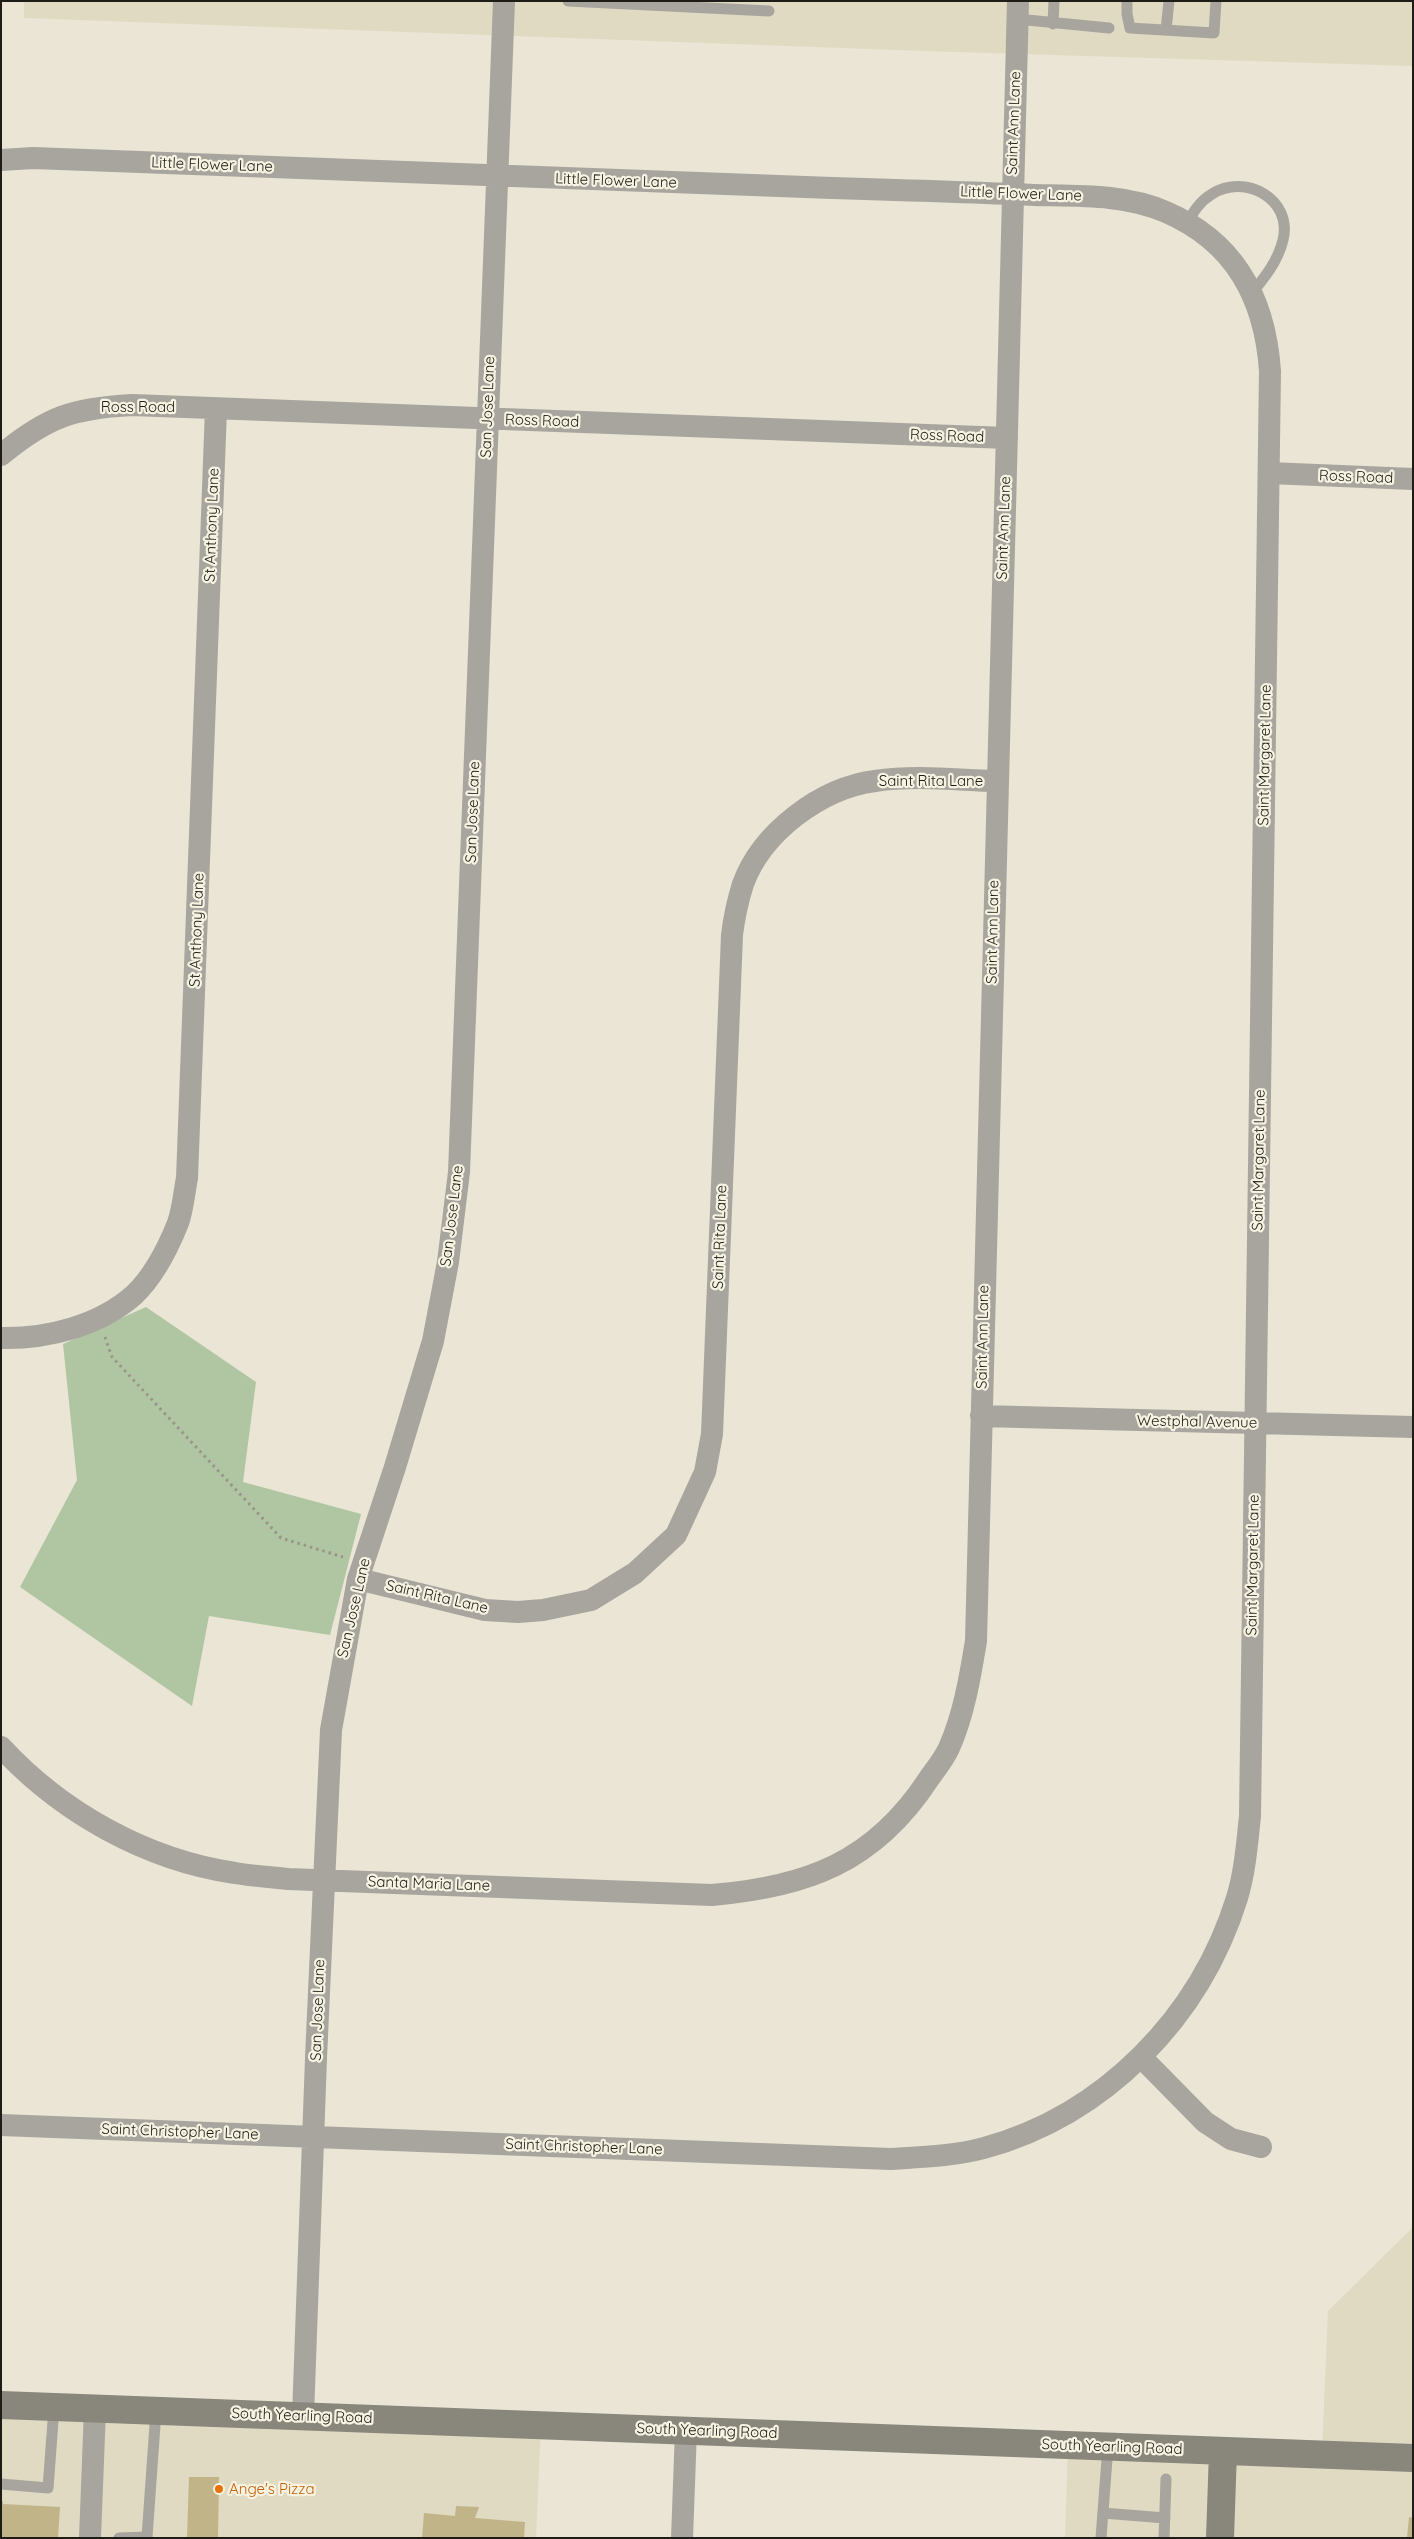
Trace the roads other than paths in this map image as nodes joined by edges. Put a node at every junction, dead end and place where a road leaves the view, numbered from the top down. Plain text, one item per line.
1 (504, 1) edge
2 (568, 1) edge
3 (1054, 1) edge
4 (1127, 1) edge
5 (1169, 1) edge
6 (1216, 1) edge
7 (640, 3) edge
8 (686, 4) edge
9 (1017, 10) edge
10 (769, 11) dead end
11 (1053, 24) junction
12 (1109, 28) dead end
13 (1166, 30) junction
14 (1, 160) edge
15 (497, 176) junction
16 (1012, 194) junction
17 (1187, 223) junction
18 (1220, 246) joint
19 (1252, 293) junction
20 (216, 409) junction
21 (488, 419) junction
22 (1007, 438) junction
23 (1, 455) edge
24 (1269, 473) junction
25 (1413, 479) edge
26 (996, 781) junction
27 (1, 1338) edge
28 (981, 1416) junction
29 (1256, 1423) junction
30 (1413, 1427) edge
31 (360, 1571) junction
32 (1, 1747) edge
33 (881, 1837) joint
34 (324, 1880) junction
35 (1142, 2058) junction
36 (1, 2126) edge
37 (313, 2137) junction
38 (1261, 2147) dead end
39 (1, 2405) edge
40 (54, 2408) junction
41 (95, 2409) junction
42 (156, 2411) junction
43 (303, 2416) junction
44 (686, 2430) junction
45 (1108, 2446) junction
46 (1223, 2451) junction
47 (1413, 2458) edge
48 (1166, 2479) dead end
49 (1, 2484) edge
50 (1103, 2513) junction
51 (1165, 2518) junction
52 (90, 2538) edge
53 (119, 2538) edge
54 (682, 2538) edge
55 (1101, 2538) edge
56 (1164, 2538) edge
57 (1220, 2538) edge

1 - 15 street, San Jose Lane
2 - 7 lane
3 - 11 lane
4 - 13 lane
5 - 13 lane
6 - 13 lane
7 - 8 lane
8 - 10 lane
9 - 11 lane
9 - 16 street, Saint Ann Lane
11 - 12 lane
14 - 15 street, Little Flower Lane
15 - 16 street, Little Flower Lane
15 - 21 street, San Jose Lane
16 - 17 street, Little Flower Lane
16 - 22 street, Saint Ann Lane
17 - 18 street, Little Flower Lane
17 - 19 lane
18 - 19 street, Saint Margaret Lane
19 - 24 street, Saint Margaret Lane
20 - 21 street, Ross Road
20 - 23 street, Ross Road
20 - 27 street, St Anthony Lane
21 - 22 street, Ross Road
21 - 31 street, San Jose Lane
22 - 26 street, Saint Ann Lane
24 - 25 street, Ross Road
24 - 29 street, Saint Margaret Lane
26 - 28 street, Saint Ann Lane
26 - 31 street, Saint Rita Lane
28 - 29 street, Westphal Avenue
28 - 33 street, Saint Ann Lane
29 - 30 street, Westphal Avenue
29 - 35 street, Saint Margaret Lane
31 - 34 street, San Jose Lane
32 - 34 street, Santa Maria Lane
33 - 34 street, Santa Maria Lane
34 - 37 street, San Jose Lane
35 - 37 street, Saint Christopher Lane
35 - 38 street
36 - 37 street, Saint Christopher Lane
37 - 43 street, San Jose Lane
39 - 40 street, South Yearling Road
40 - 41 street, South Yearling Road
40 - 49 lane
41 - 42 street, South Yearling Road
41 - 52 street
42 - 43 street, South Yearling Road
42 - 53 lane
43 - 44 street, South Yearling Road
44 - 45 street, South Yearling Road
44 - 54 street
45 - 46 street, South Yearling Road
45 - 50 lane
46 - 47 street, South Yearling Road
46 - 57 street
48 - 51 lane
50 - 51 lane
50 - 55 lane
51 - 56 lane

